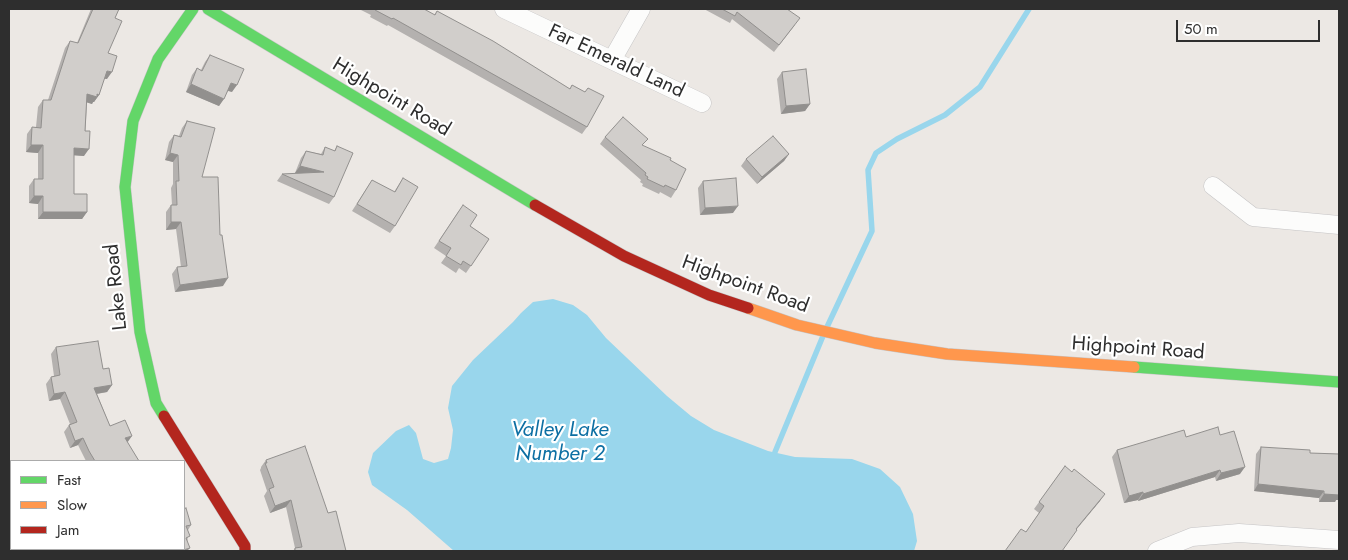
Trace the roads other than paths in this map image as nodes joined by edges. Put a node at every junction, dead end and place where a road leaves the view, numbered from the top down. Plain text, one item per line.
1 (193, 9) edge
2 (208, 9) edge
3 (504, 9) edge
4 (641, 9) edge
5 (612, 60) junction
6 (702, 103) dead end
7 (1213, 186) dead end
8 (1339, 225) edge
9 (1339, 382) edge
10 (1339, 540) edge
11 (245, 551) edge
12 (1157, 551) edge

1 - 11 street, Lake Road
2 - 9 street, Highpoint Road
3 - 5 street, Far Emerald Land
4 - 5 street
5 - 6 street, Far Emerald Land
7 - 8 street
10 - 12 street

